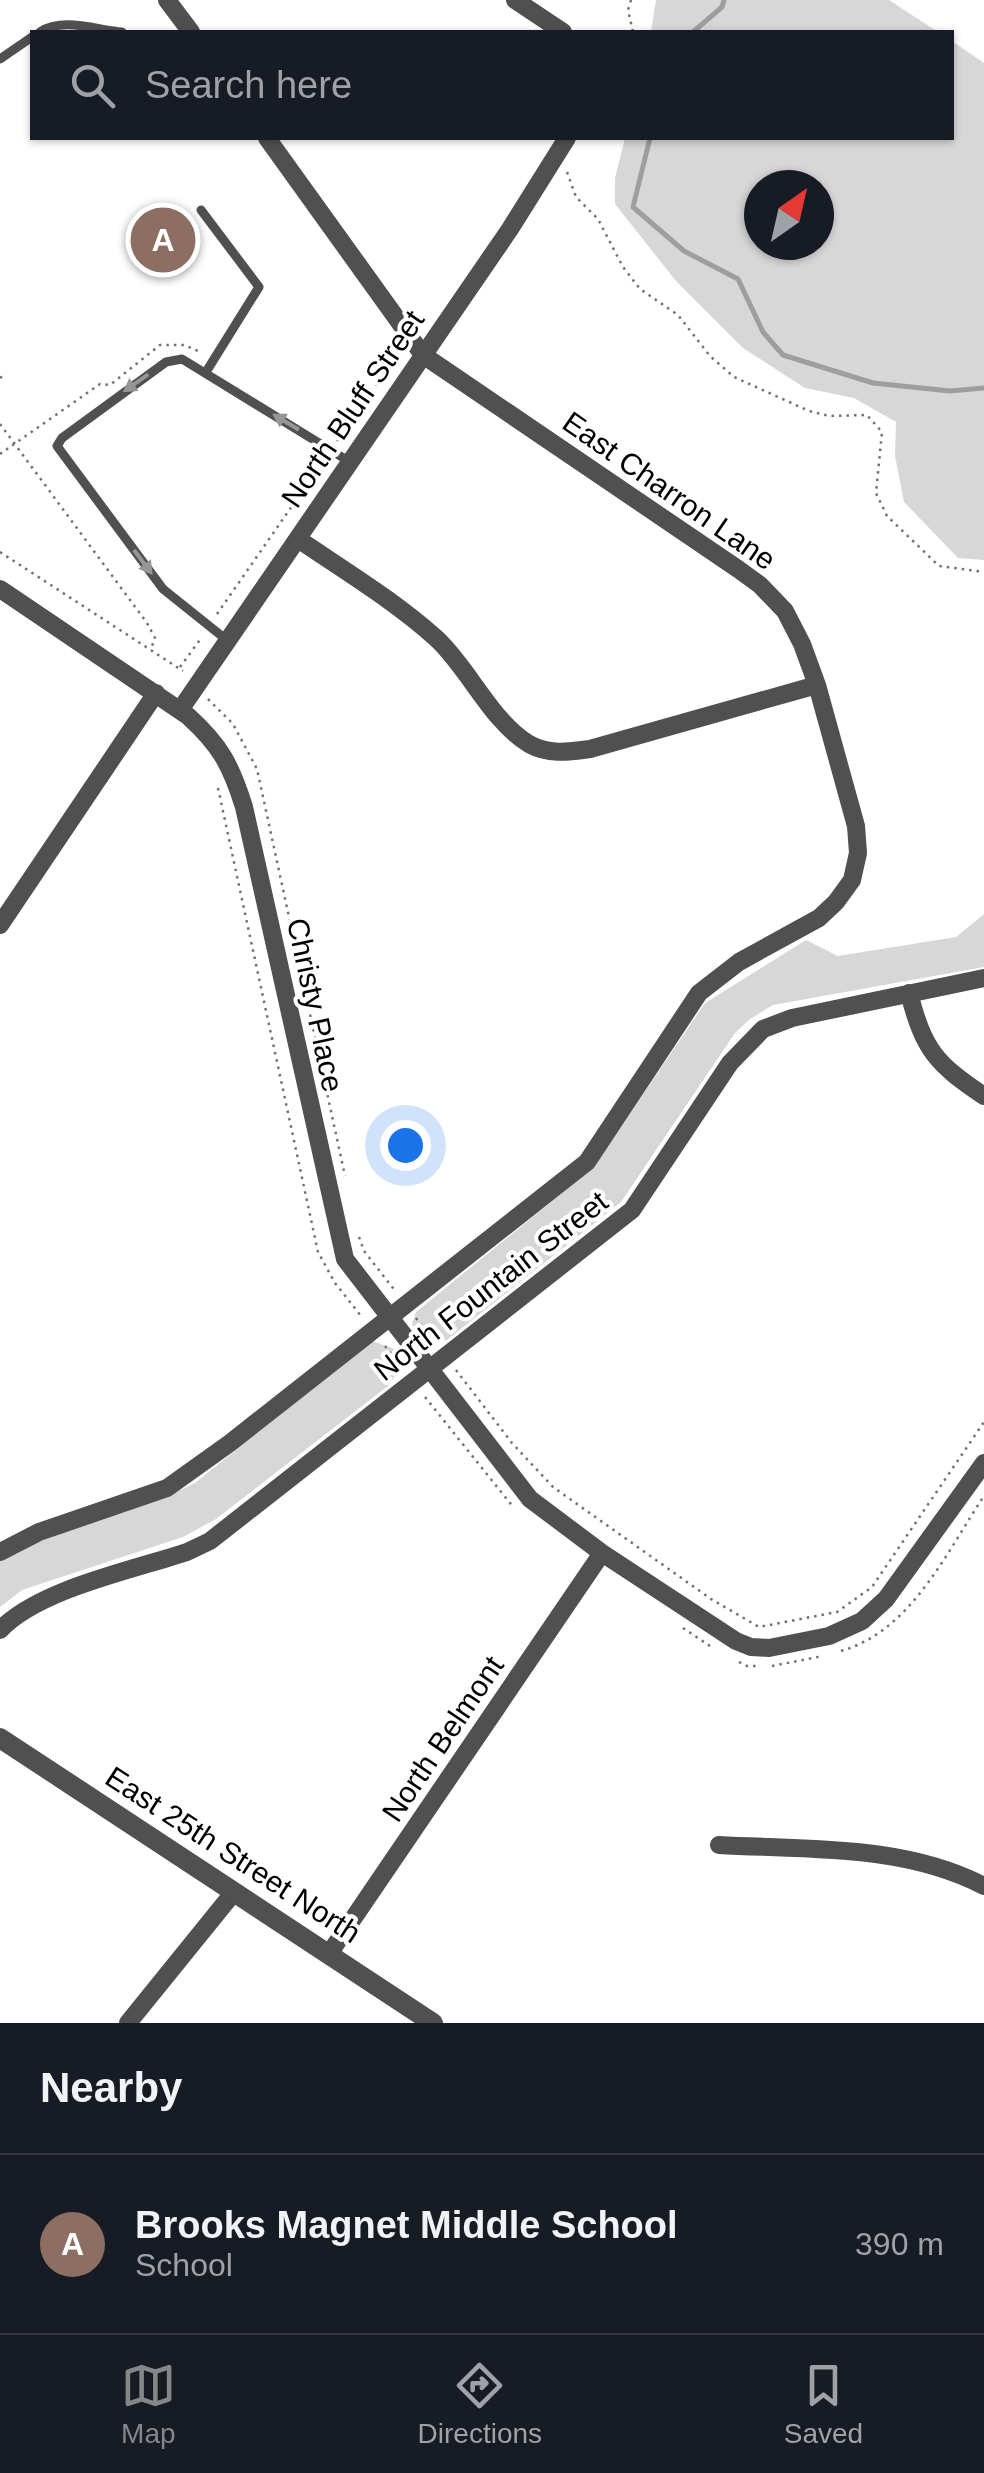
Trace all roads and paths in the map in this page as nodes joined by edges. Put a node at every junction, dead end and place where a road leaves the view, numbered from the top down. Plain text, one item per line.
1 (167, 0) edge
2 (515, 0) edge
3 (631, 0) edge
4 (43, 30) edge
5 (106, 30) edge
6 (190, 30) edge
7 (560, 30) edge
8 (633, 30) edge
9 (30, 39) edge
10 (0, 59) edge
11 (268, 140) edge
12 (567, 140) edge
13 (566, 164) dead end
14 (202, 210) dead end
15 (402, 348) dead end
16 (200, 352) dead end
17 (423, 355) junction
18 (206, 372) junction
19 (0, 424) edge
20 (14, 444) junction
21 (331, 450) junction
22 (0, 454) edge
23 (350, 462) junction
24 (298, 539) junction
25 (0, 552) edge
26 (984, 572) edge
27 (0, 590) edge
28 (209, 626) junction
29 (228, 641) junction
30 (150, 649) junction
31 (180, 668) junction
32 (817, 685) junction
33 (197, 686) junction
34 (156, 694) junction
35 (180, 710) junction
36 (216, 778) dead end
37 (844, 892) joint
38 (0, 924) edge
39 (984, 978) edge
40 (909, 993) junction
41 (984, 1096) edge
42 (346, 1179) dead end
43 (356, 1227) dead end
44 (406, 1305) junction
45 (390, 1318) junction
46 (373, 1331) junction
47 (445, 1356) junction
48 (429, 1370) junction
49 (414, 1382) junction
50 (984, 1422) edge
51 (984, 1463) edge
52 (984, 1496) edge
53 (521, 1514) dead end
54 (0, 1552) edge
55 (602, 1553) junction
56 (673, 1621) dead end
57 (0, 1630) edge
58 (719, 1651) dead end
59 (733, 1658) dead end
60 (0, 1738) edge
61 (719, 1845) dead end
62 (984, 1886) edge
63 (234, 1892) junction
64 (329, 1954) junction
65 (128, 2023) edge
66 (433, 2023) edge

1 - 6 street
2 - 7 street
3 - 8 path
4 - 5 lane
9 - 10 lane
11 - 17 street, East Charron Lane
12 - 17 street, North Bluff Street
13 - 26 path
14 - 18 lane
15 - 21 path
16 - 20 path
17 - 23 street, North Bluff Street
17 - 32 street, East Charron Lane
21 -> 18 lane
18 -> 28 lane
19 - 20 path
20 - 22 path
20 - 30 path
21 - 23 lane
21 - 28 path
23 - 24 street, North Bluff Street
24 - 29 street, North Bluff Street
24 - 32 street
25 - 30 path
27 - 34 street, Christy Place
28 - 29 lane
28 - 31 path
29 - 33 street, North Bluff Street
30 - 31 path
31 - 33 path
32 - 37 street, East Charron Lane
33 - 35 street, North Bluff Street
33 - 42 path
34 - 35 street, Christy Place
34 - 38 street
35 - 45 street, Christy Place
36 - 46 path
37 - 44 street, North Fountain Street
39 - 40 street, North Fountain Street
40 - 41 street
40 - 47 street, North Fountain Street
43 - 44 path
44 - 45 street, North Fountain Street
44 - 47 path
45 - 46 street, North Fountain Street
45 - 48 street, Christy Place
46 - 49 path
46 - 54 street, North Fountain Street
47 - 48 street, North Fountain Street
47 - 50 path
48 - 49 street, North Fountain Street
48 - 55 street, Christy Place
49 - 53 path
49 - 57 street, North Fountain Street
51 - 55 street, Christy Place
52 - 59 path
55 - 64 street, North Belmont
56 - 58 path
60 - 63 street, East 25th Street North
61 - 62 street
63 - 64 street, East 25th Street North
63 - 65 street
64 - 66 street, East 25th Street North

